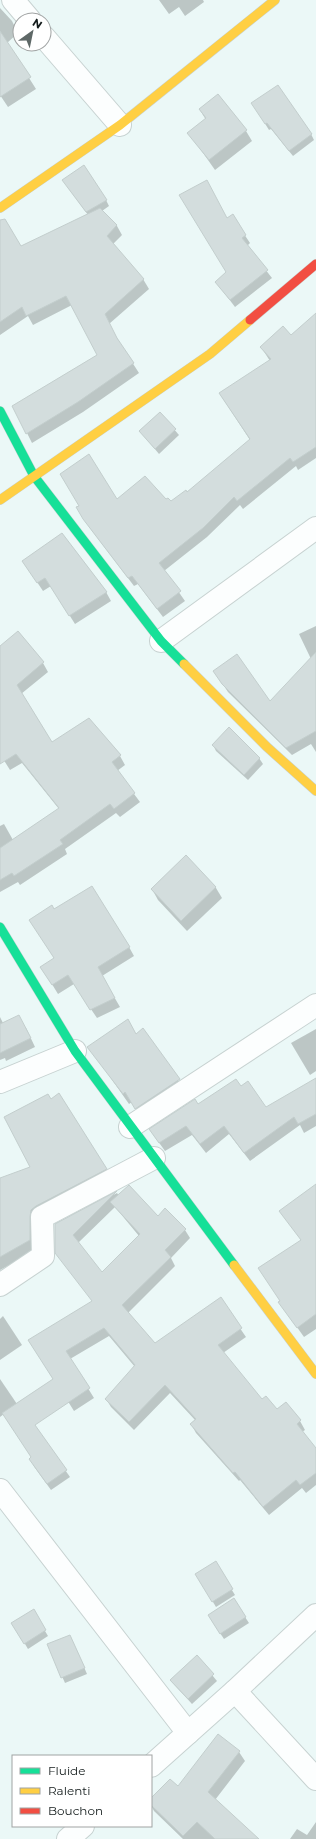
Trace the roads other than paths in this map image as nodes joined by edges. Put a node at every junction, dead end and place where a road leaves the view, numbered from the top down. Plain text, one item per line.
1 (13, 0) edge
2 (275, 0) edge
3 (23, 12) edge
4 (52, 46) edge
5 (120, 125) junction
6 (0, 208) edge
7 (316, 264) edge
8 (0, 411) edge
9 (34, 476) junction
10 (0, 500) edge
11 (316, 528) edge
12 (161, 641) junction
13 (316, 792) edge
14 (0, 927) edge
15 (316, 1005) edge
16 (75, 1051) junction
17 (0, 1082) edge
18 (130, 1127) junction
19 (154, 1158) junction
20 (0, 1285) edge
21 (316, 1374) edge
22 (0, 1490) edge
23 (316, 1615) edge
24 (235, 1691) junction
25 (188, 1733) junction
26 (152, 1765) edge
27 (316, 1779) edge
28 (82, 1827) edge
29 (68, 1839) edge

1 - 3 street
2 - 5 street
4 - 5 street
5 - 6 street
7 - 9 street
8 - 9 street
9 - 10 street
9 - 12 street
11 - 12 street
12 - 13 street
14 - 16 street
15 - 18 street
16 - 17 street
16 - 18 street
18 - 19 street
19 - 20 street
19 - 21 street
22 - 25 street
23 - 24 street
24 - 25 street
24 - 27 street
25 - 26 street
28 - 29 street

